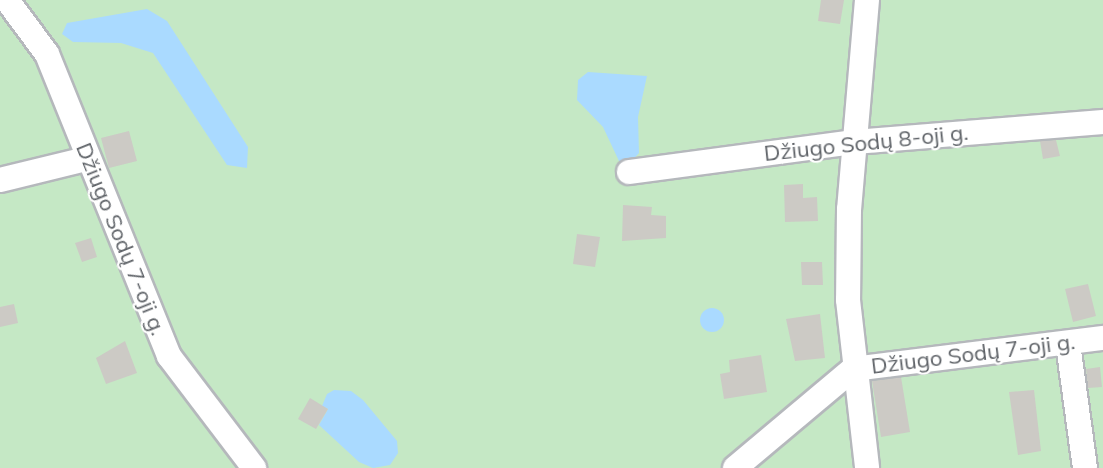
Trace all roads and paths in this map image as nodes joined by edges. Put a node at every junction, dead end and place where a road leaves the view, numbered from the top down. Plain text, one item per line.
1 (7, 0) edge
2 (867, 0) edge
3 (1103, 122) edge
4 (854, 142) junction
5 (86, 159) junction
6 (629, 172) dead end
7 (0, 180) edge
8 (1103, 338) edge
9 (1068, 344) junction
10 (853, 369) junction
11 (254, 468) edge
12 (735, 468) edge
13 (867, 468) edge
14 (1085, 468) edge

1 - 5 street, Džiugo Sodų 7-oji g.
2 - 4 street
3 - 4 street, Džiugo Sodų 8-oji g.
4 - 6 street, Džiugo Sodų 8-oji g.
4 - 10 street
5 - 7 street
5 - 11 street, Džiugo Sodų 7-oji g.
8 - 9 street, Džiugo Sodų 7-oji g.
9 - 10 street, Džiugo Sodų 7-oji g.
9 - 14 street
10 - 12 street, Džiugo Sodų 7-oji g.
10 - 13 street

